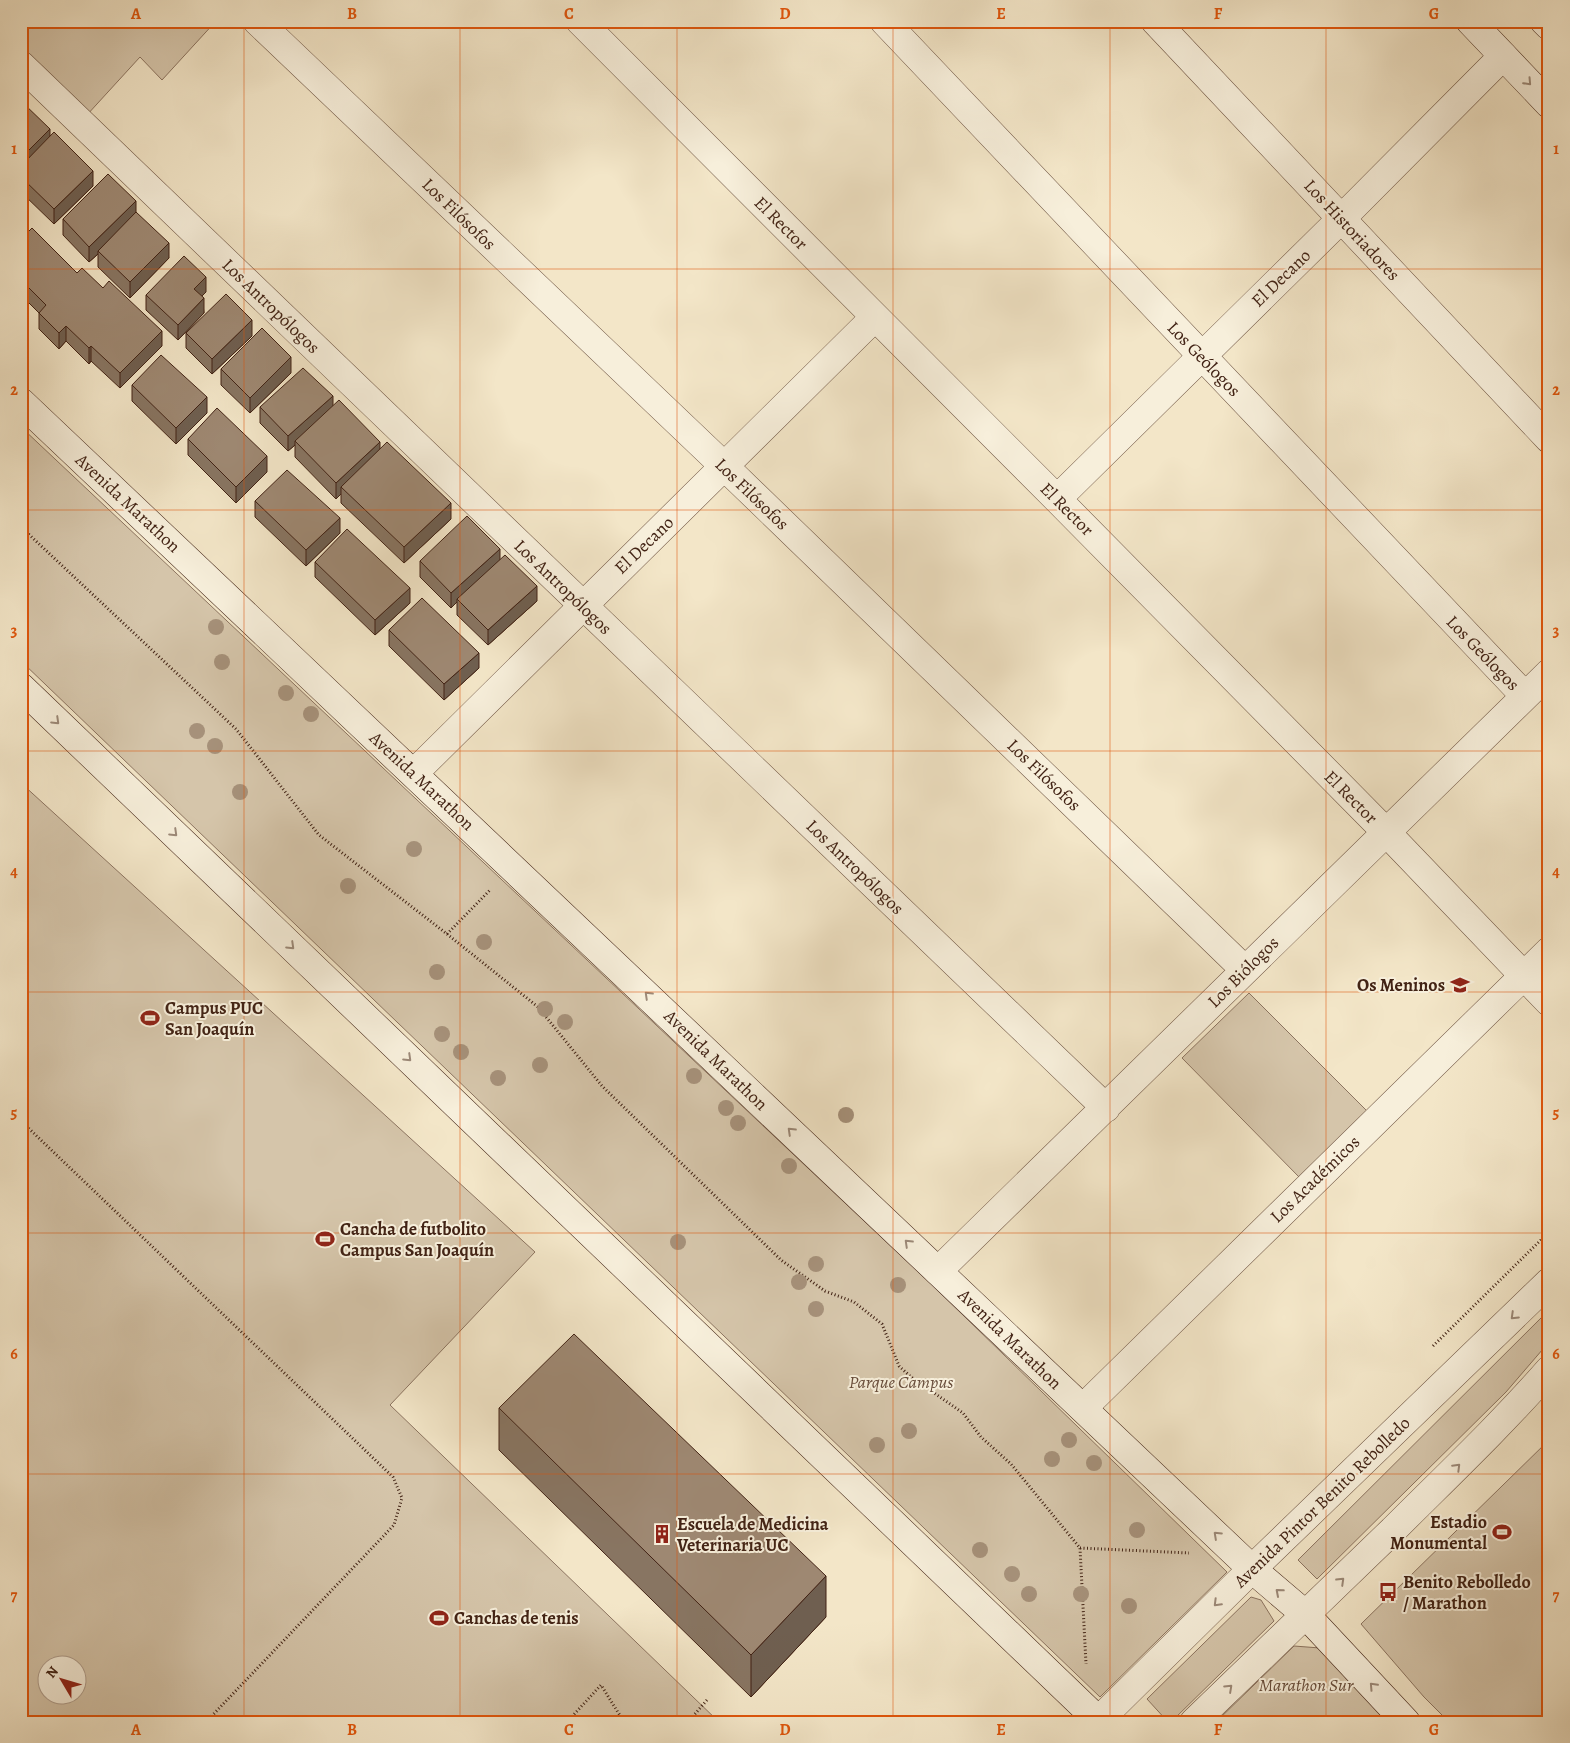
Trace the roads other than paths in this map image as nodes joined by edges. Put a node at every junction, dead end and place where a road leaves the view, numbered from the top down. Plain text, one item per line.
1 (257, 21) edge
2 (580, 21) edge
3 (884, 21) edge
4 (1155, 21) edge
5 (1470, 21) edge
6 (1544, 21) edge
7 (1549, 26) edge
8 (1503, 56) junction
9 (21, 65) edge
10 (1549, 104) edge
11 (1342, 219) junction
12 (875, 317) junction
13 (1201, 357) junction
14 (21, 402) edge
15 (1549, 439) edge
16 (724, 466) junction
17 (1057, 499) junction
18 (582, 605) junction
19 (1549, 673) edge
20 (21, 687) edge
21 (1525, 696) junction
22 (414, 773) junction
23 (1386, 832) junction
24 (1549, 951) edge
25 (1245, 970) junction
26 (1524, 975) junction
27 (1549, 1002) edge
28 (1106, 1108) junction
29 (938, 1271) junction
30 (1549, 1282) edge
31 (1549, 1370) edge
32 (1083, 1408) junction
33 (1252, 1569) junction
34 (1306, 1615) junction
35 (1098, 1721) edge
36 (1194, 1722) edge
37 (1406, 1722) edge

1 - 16 street, Los Filósofos
2 - 12 street, El Rector
3 - 13 street, Los Geólogos
4 - 11 street, Los Historiadores
5 - 8 street
6 - 7 street
8 -> 10 street
8 - 11 street, El Decano
9 - 18 street, Los Antropólogos
11 - 13 street, El Decano
11 - 15 street, Los Historiadores
12 - 16 street, El Decano
12 - 17 street, El Rector
13 - 17 street, El Decano
13 - 21 street, Los Geólogos
14 - 22 street, Avenida Marathon
16 - 18 street, El Decano
16 - 25 street, Los Filósofos
17 - 23 street, El Rector
18 - 22 street, El Decano
18 - 28 street, Los Antropólogos
19 - 21 street, Los Biólogos
20 -> 35 street
21 - 23 street, Los Biólogos
29 -> 22 street, Avenida Marathon
23 - 25 street, Los Biólogos
23 - 26 street, El Rector
24 - 26 street, Los Académicos
25 - 28 street, Los Biólogos
26 - 27 street, El Rector
26 - 32 street, Los Académicos
28 - 29 street, Los Biólogos
29 - 32 street, Avenida Marathon
30 -> 33 street, Avenida Pintor Benito Rebolledo
34 -> 31 street
33 -> 32 street, Avenida Marathon
34 -> 33 street, Avenida Marathon
33 -> 35 street, Avenida Pintor Benito Rebolledo
36 -> 34 street
37 -> 34 street, Avenida Marathon

